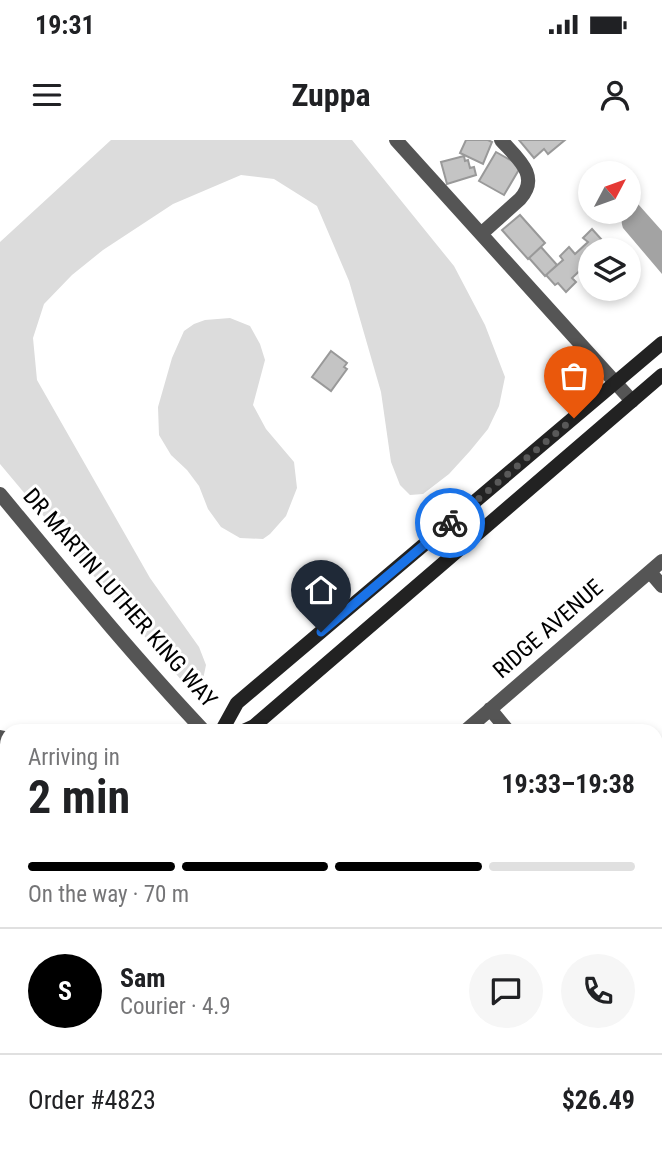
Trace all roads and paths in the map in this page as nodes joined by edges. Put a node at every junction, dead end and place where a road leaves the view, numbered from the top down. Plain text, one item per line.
1 (396, 140) edge
2 (501, 140) edge
3 (481, 234) junction
4 (662, 343) edge
5 (662, 375) edge
6 (616, 383) junction
7 (632, 401) junction
8 (0, 494) edge
9 (662, 561) edge
10 (650, 572) junction
11 (662, 586) edge
12 (490, 709) junction
13 (197, 724) edge
14 (225, 724) edge
15 (256, 724) edge
16 (473, 724) edge
17 (502, 724) edge

1 - 3 street
2 - 3 street
3 - 6 street
4 - 6 main road
5 - 7 main road
6 - 7 street
6 - 14 main road
7 - 15 main road
8 - 13 street, DR MARTIN LUTHER KING WAY
9 - 10 street, RIDGE AVENUE
10 - 11 street
10 - 12 street, RIDGE AVENUE
12 - 16 street, RIDGE AVENUE
12 - 17 street

